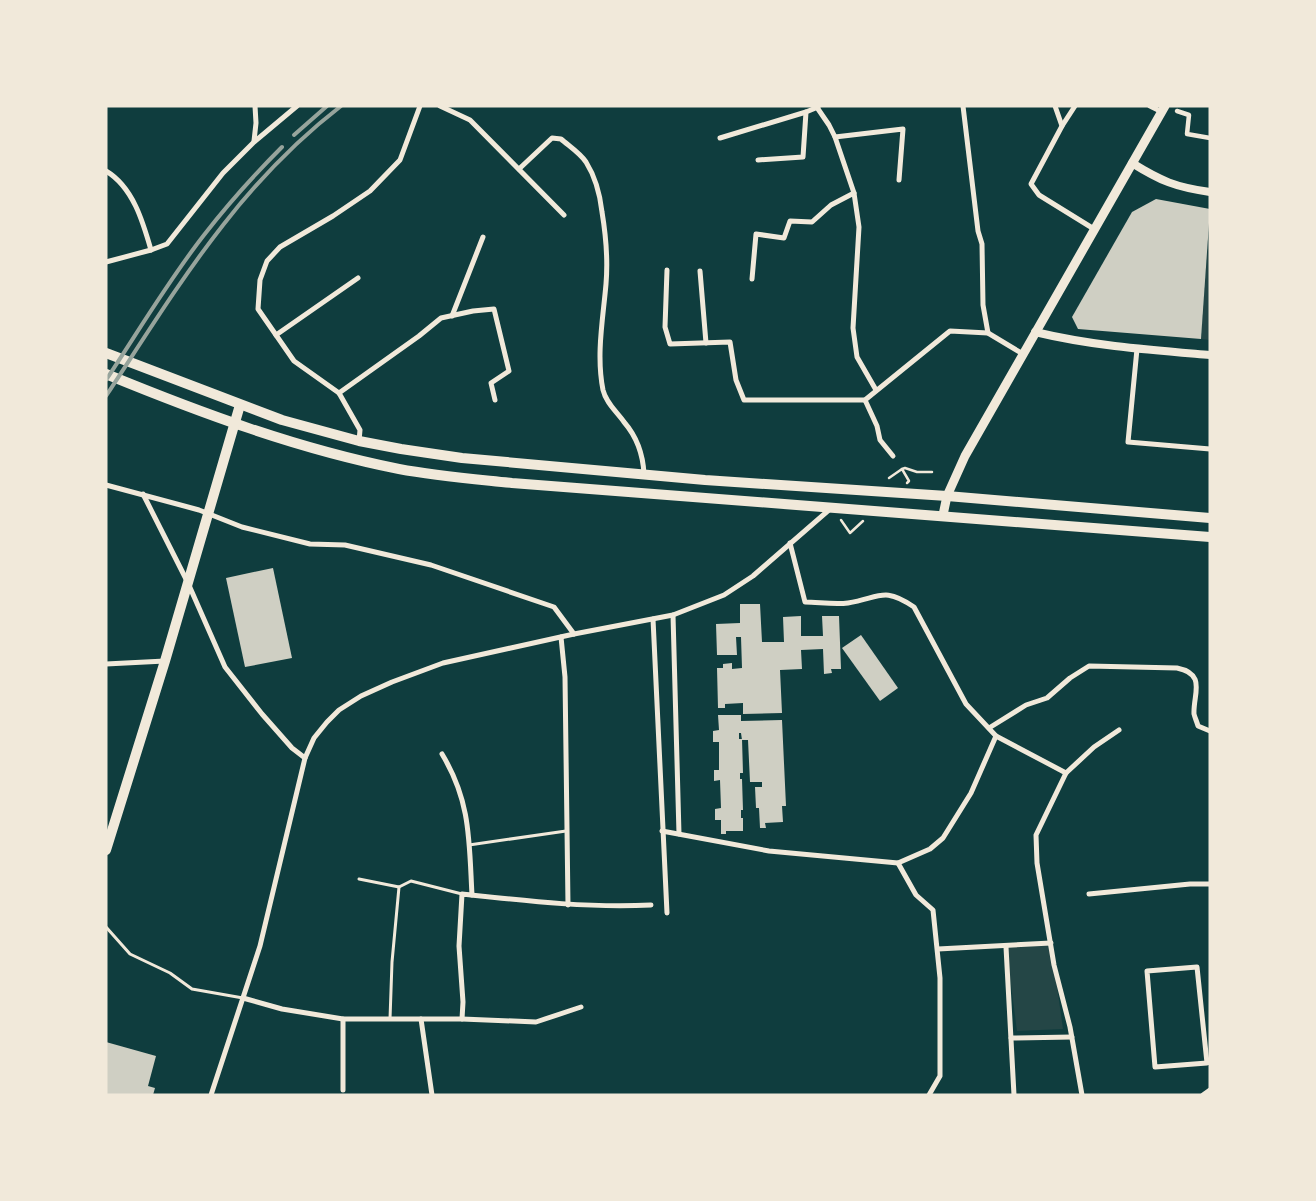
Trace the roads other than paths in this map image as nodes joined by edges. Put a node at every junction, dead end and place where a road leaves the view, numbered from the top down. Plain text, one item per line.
1 (255, 106) edge
2 (297, 106) edge
3 (420, 106) edge
4 (440, 106) edge
5 (963, 106) edge
6 (1055, 106) edge
7 (1075, 106) edge
8 (1150, 106) edge
9 (817, 107) edge
10 (1163, 109) edge
11 (1177, 111) dead end
12 (806, 112) junction
13 (1062, 126) junction
14 (720, 138) dead end
15 (835, 138) junction
16 (1210, 138) edge
17 (254, 142) junction
18 (758, 160) dead end
19 (1132, 163) junction
20 (519, 169) junction
21 (106, 171) edge
22 (899, 180) dead end
23 (1210, 192) edge
24 (854, 193) junction
25 (564, 215) dead end
26 (1094, 229) junction
27 (483, 237) dead end
28 (152, 250) junction
29 (106, 262) edge
30 (667, 270) dead end
31 (700, 271) dead end
32 (358, 278) dead end
33 (752, 279) dead end
34 (452, 316) junction
35 (1035, 332) junction
36 (988, 333) junction
37 (276, 335) junction
38 (706, 343) junction
39 (1137, 349) junction
40 (106, 353) edge
41 (1023, 354) junction
42 (1210, 355) edge
43 (106, 374) edge
44 (876, 390) junction
45 (339, 393) junction
46 (495, 400) dead end
47 (865, 400) junction
48 (240, 405) junction
49 (234, 424) junction
50 (359, 441) junction
51 (1210, 449) edge
52 (893, 456) dead end
53 (644, 474) junction
54 (106, 486) edge
55 (143, 494) junction
56 (947, 496) junction
57 (833, 507) junction
58 (208, 513) junction
59 (943, 515) junction
60 (1210, 518) edge
61 (1210, 537) edge
62 (790, 543) junction
63 (188, 583) junction
64 (672, 615) junction
65 (653, 619) junction
66 (574, 634) junction
67 (561, 637) junction
68 (164, 661) junction
69 (106, 664) edge
70 (989, 728) junction
71 (1119, 730) dead end
72 (1210, 731) edge
73 (996, 736) junction
74 (442, 754) dead end
75 (305, 758) junction
76 (1066, 773) junction
77 (566, 831) junction
78 (662, 831) junction
79 (678, 834) junction
80 (469, 844) junction
81 (106, 850) edge
82 (898, 863) junction
83 (358, 879) dead end
84 (1210, 884) edge
85 (399, 887) junction
86 (462, 894) junction
87 (1089, 894) dead end
88 (472, 895) junction
89 (568, 905) junction
90 (651, 905) dead end
91 (667, 913) dead end
92 (106, 927) edge
93 (1051, 943) junction
94 (1006, 946) junction
95 (938, 949) junction
96 (242, 998) junction
97 (581, 1007) dead end
98 (343, 1019) junction
99 (390, 1019) junction
100 (421, 1019) junction
101 (462, 1019) junction
102 (1072, 1037) junction
103 (1011, 1038) junction
104 (1208, 1063) edge
105 (343, 1090) dead end
106 (1210, 1090) edge
107 (211, 1095) edge
108 (432, 1095) edge
109 (929, 1095) edge
110 (1014, 1095) edge
111 (1082, 1095) edge
112 (1203, 1095) edge

1 - 17 street
2 - 17 street
3 - 37 street
4 - 20 street
5 - 36 street
6 - 13 street
7 - 13 street
8 - 10 street
9 - 12 street
9 - 15 street
10 - 19 main road
11 - 16 street
12 - 14 street
12 - 18 street
13 - 26 street
15 - 22 street
15 - 24 street
17 - 28 street
19 - 23 street
19 - 26 main road
20 - 25 street
20 - 53 street
21 - 28 street
24 - 33 street
24 - 44 street
26 - 35 main road
27 - 34 street
28 - 29 street
30 - 38 street
31 - 38 street
32 - 37 street
34 - 45 street
34 - 46 street
35 - 39 street
35 - 41 main road
36 - 41 street
36 - 44 street
37 - 45 street
38 - 47 street
39 - 42 street
39 - 51 street
40 - 48 highway
41 - 56 main road
43 - 49 highway
44 - 47 street
45 - 50 street
47 - 52 street
48 - 49 highway
48 - 50 highway
49 - 57 highway
49 - 58 highway
50 - 53 highway
53 - 56 highway
54 - 55 street
55 - 58 street
55 - 63 street
56 - 59 main road
56 - 60 highway
57 - 59 highway
57 - 62 street
58 - 63 highway
58 - 66 street
59 - 61 highway
62 - 64 street
62 - 70 street
63 - 68 highway
63 - 75 street
64 - 65 street
64 - 79 street
65 - 66 street
65 - 78 street
66 - 67 street
67 - 75 street
67 - 77 street
68 - 69 street
68 - 81 highway
70 - 72 street
70 - 73 street
71 - 76 street
73 - 76 street
73 - 82 street
74 - 80 street
75 - 96 street
76 - 93 street
77 - 80 lane
77 - 89 street
78 - 79 street
78 - 91 street
79 - 82 street
80 - 88 street
82 - 95 street
83 - 85 lane
84 - 87 street
85 - 86 lane
85 - 99 lane
86 - 88 street
86 - 101 street
88 - 89 street
89 - 90 street
92 - 96 lane
93 - 94 street
93 - 102 street
94 - 95 street
94 - 103 street
95 - 109 street
96 - 98 street
96 - 107 street
97 - 101 street
98 - 99 street
98 - 105 street
99 - 100 street
100 - 101 street
100 - 108 street
102 - 103 street
102 - 111 street
103 - 110 street
104 - 104 street
106 - 112 street

